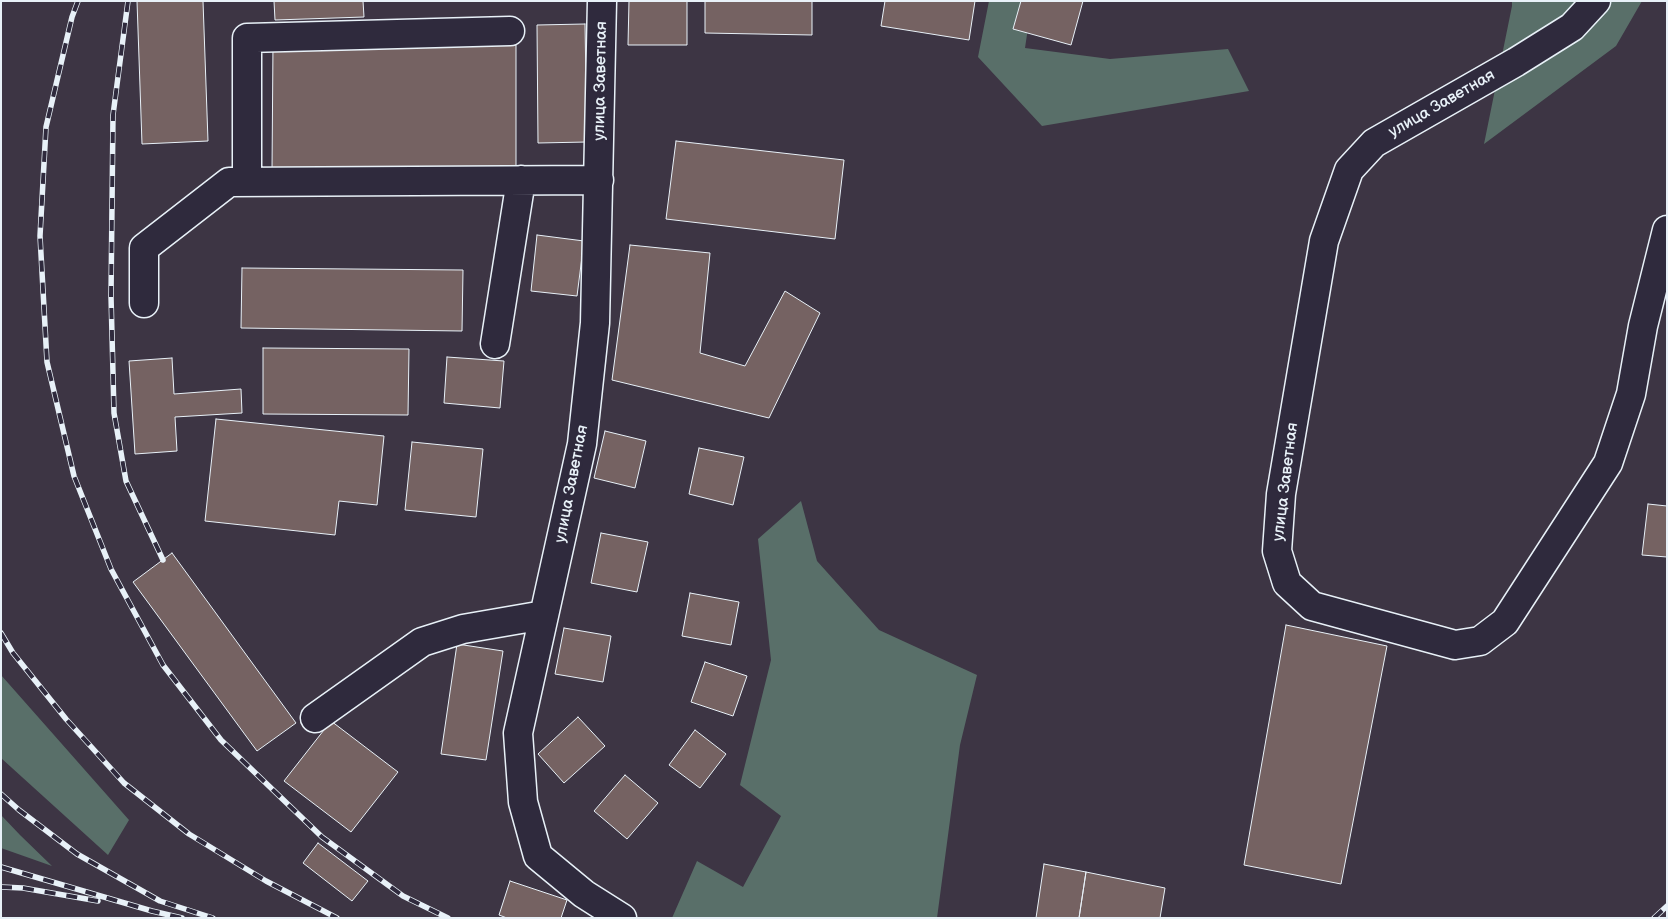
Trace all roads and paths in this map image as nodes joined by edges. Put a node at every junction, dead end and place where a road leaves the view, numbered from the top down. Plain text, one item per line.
1 (602, 1) edge
2 (1596, 1) edge
3 (510, 31) dead end
4 (521, 180) junction
5 (598, 180) junction
6 (247, 182) junction
7 (1667, 230) edge
8 (144, 303) dead end
9 (495, 344) dead end
10 (544, 615) junction
11 (315, 718) dead end
12 (622, 918) edge

1 - 5 street, улица Заветная
2 - 7 street, улица Заветная
3 - 6 street
4 - 5 street
4 - 6 street
4 - 9 street
5 - 10 street, улица Заветная
6 - 8 street
10 - 11 street
10 - 12 street, улица Заветная

